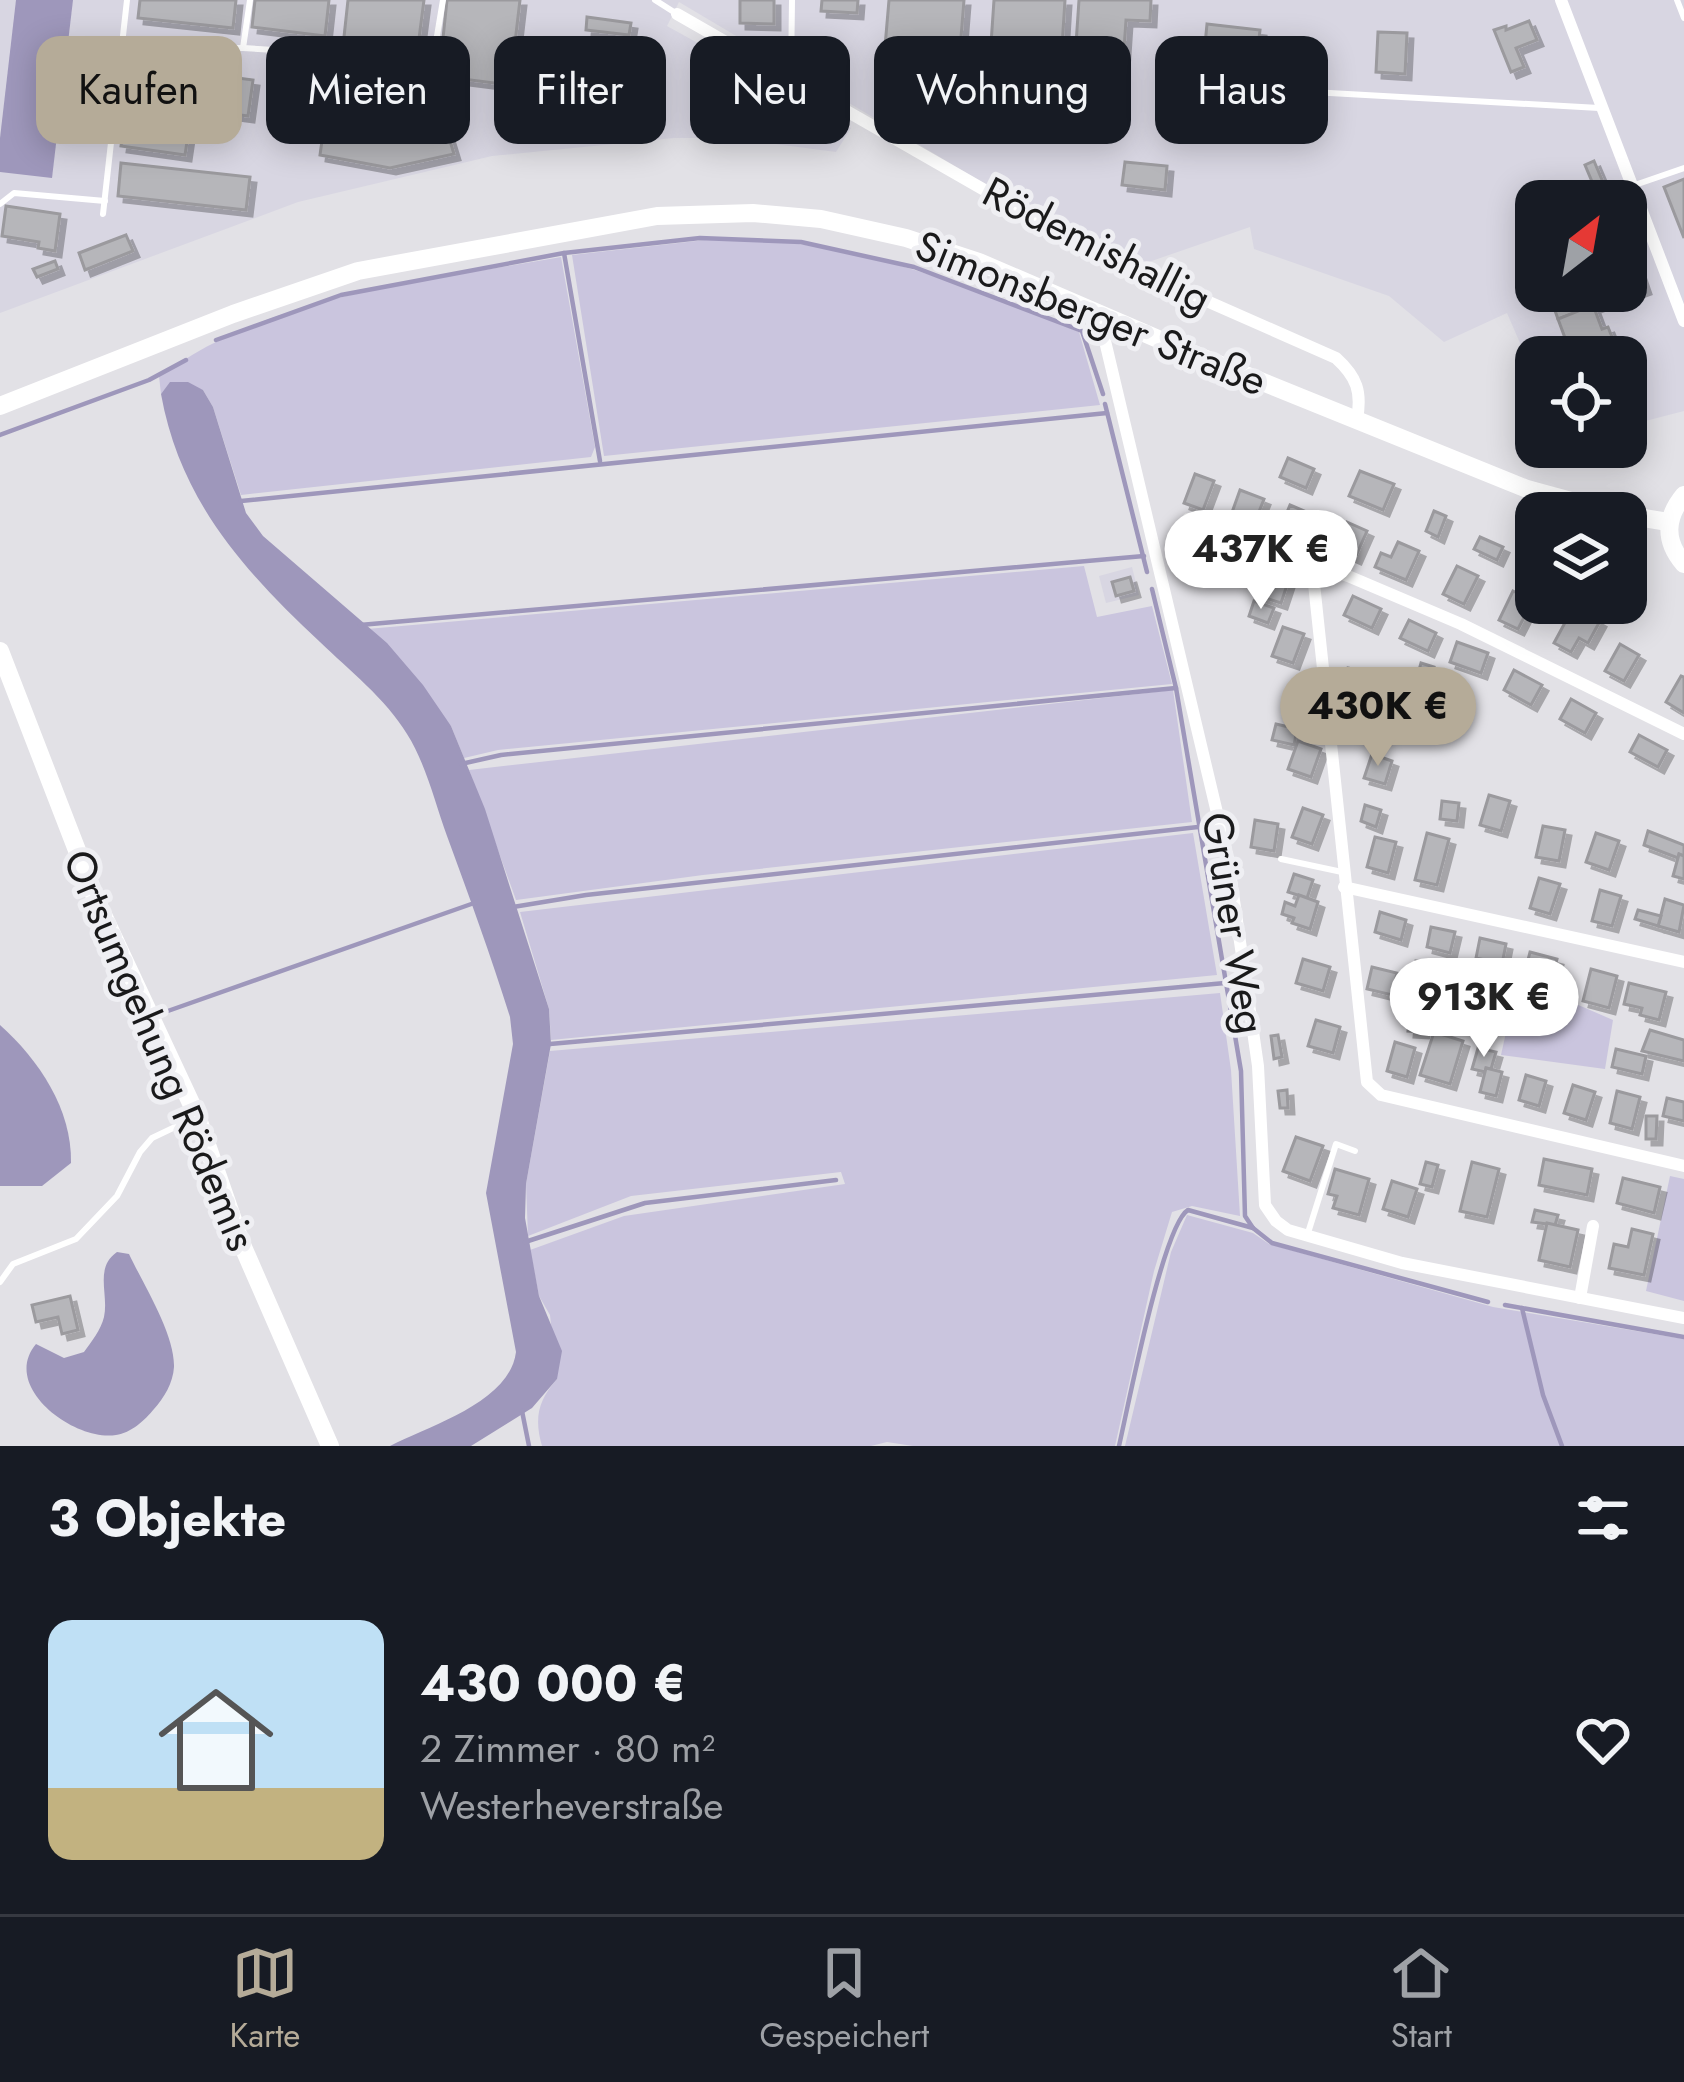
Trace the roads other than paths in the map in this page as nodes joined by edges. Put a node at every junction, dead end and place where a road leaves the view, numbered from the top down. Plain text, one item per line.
1 (127, 0) edge
2 (250, 0) edge
3 (443, 0) edge
4 (656, 0) edge
5 (792, 0) edge
6 (1562, 0) edge
7 (1677, 0) edge
8 (677, 14) joint
9 (1684, 18) edge
10 (123, 36) edge
11 (715, 36) edge
12 (791, 36) edge
13 (243, 48) joint
14 (1328, 93) edge
15 (1603, 108) junction
16 (850, 113) edge
17 (111, 144) edge
18 (1684, 168) edge
19 (1630, 180) edge
20 (1647, 181) edge
21 (105, 201) junction
22 (0, 204) edge
23 (104, 214) dead end
24 (1647, 225) edge
25 (1112, 319) junction
26 (1684, 320) edge
27 (0, 406) edge
28 (1357, 419) junction
29 (1539, 492) edge
30 (1684, 496) edge
31 (1188, 518) dead end
32 (1647, 518) edge
33 (1668, 522) junction
34 (1684, 564) edge
35 (1312, 566) junction
36 (0, 651) edge
37 (1684, 734) edge
38 (1281, 860) dead end
39 (1343, 880) junction
40 (1684, 962) edge
41 (197, 1116) junction
42 (1355, 1151) dead end
43 (1684, 1166) edge
44 (1593, 1226) dead end
45 (1306, 1237) junction
46 (0, 1282) edge
47 (1580, 1298) junction
48 (1684, 1318) edge
49 (330, 1446) edge

1 - 10 lane
2 - 13 lane
3 - 13 lane
4 - 8 lane
5 - 12 lane
6 - 15 street
7 - 9 lane
8 - 11 street, Rödemishallig
14 - 15 lane
15 - 19 street
16 - 28 street, Rödemishallig
17 - 21 lane
18 - 20 lane
21 - 22 lane
21 - 23 lane
24 - 26 street
25 - 27 main road, Simonsberger Straße
25 - 28 main road, Simonsberger Straße
25 - 45 street, Grüner Weg
28 - 29 main road, Simonsberger Straße
30 - 33 main road
31 - 35 street
32 - 33 main road
33 - 34 main road
35 - 37 street
35 - 39 street
36 - 41 main road, Ortsumgehung Rödemis
38 - 39 lane
39 - 40 street
39 - 43 street
41 - 46 lane
41 - 49 main road, Ortsumgehung Rödemis
42 - 45 lane
44 - 47 street
45 - 47 street, Grüner Weg
47 - 48 street, Grüner Weg

